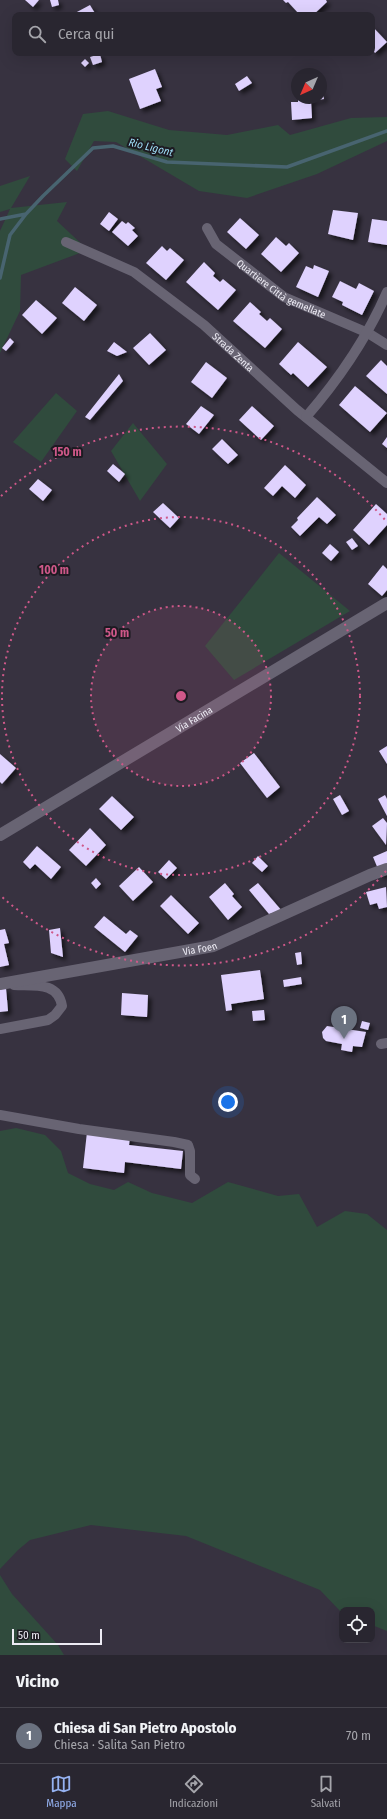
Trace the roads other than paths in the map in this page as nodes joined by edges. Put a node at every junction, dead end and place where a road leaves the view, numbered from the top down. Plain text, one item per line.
1 (207, 228) dead end
2 (66, 242) dead end
3 (387, 292) edge
4 (368, 333) junction
5 (387, 345) edge
6 (306, 417) junction
7 (387, 484) edge
8 (387, 603) edge
9 (0, 835) edge
10 (387, 869) edge
11 (0, 984) edge
12 (0, 1029) edge
13 (0, 1115) edge
14 (195, 1179) dead end

1 - 4 street, Quartiere Città gemellate
2 - 6 street, Strada Zenta
3 - 4 street
4 - 5 street, Quartiere Città gemellate
4 - 6 street
6 - 7 street, Strada Zenta
8 - 9 main road, Via Facina
10 - 11 main road, Via Foen
11 - 12 street, Via Foen
13 - 14 street

